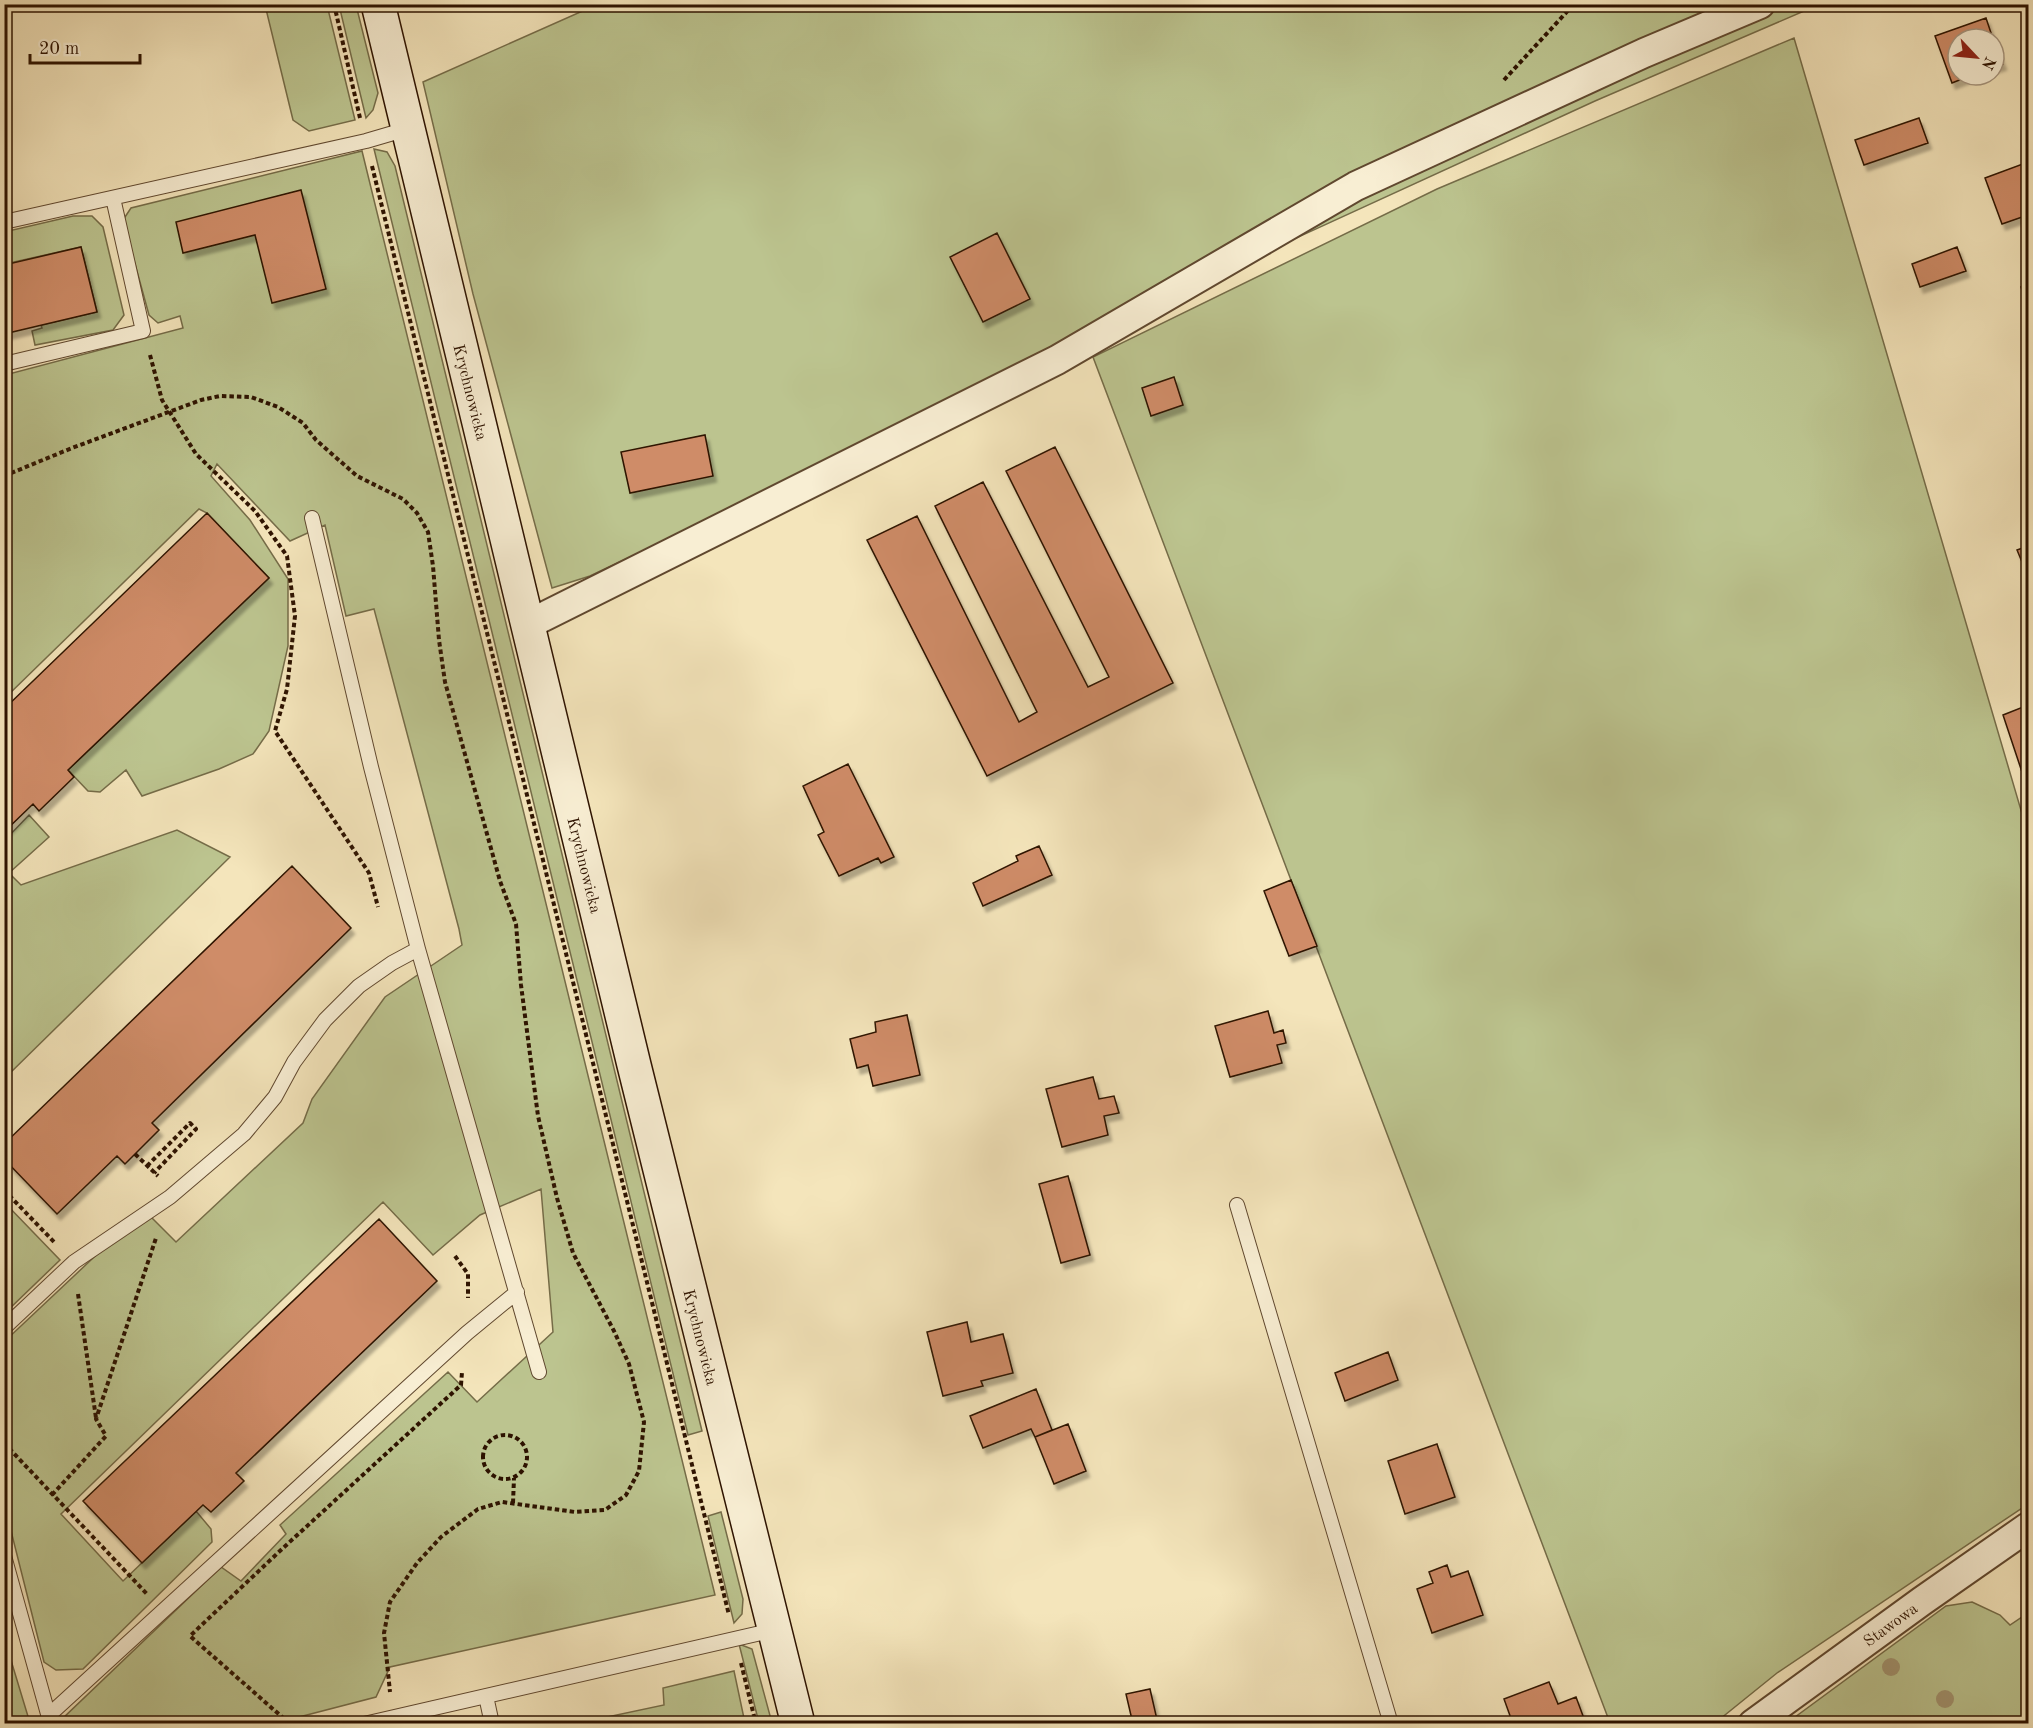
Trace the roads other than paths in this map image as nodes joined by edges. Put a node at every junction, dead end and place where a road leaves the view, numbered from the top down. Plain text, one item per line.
1 (378, 4) edge
2 (1760, 4) edge
3 (407, 129) junction
4 (112, 198) junction
5 (4, 222) edge
6 (4, 364) edge
7 (312, 518) dead end
8 (527, 625) junction
9 (418, 949) junction
10 (1238, 1205) dead end
11 (517, 1292) junction
12 (4, 1328) edge
13 (539, 1372) dead end
14 (2028, 1527) edge
15 (4, 1556) edge
16 (11, 1608) edge
17 (774, 1630) junction
18 (486, 1696) junction
19 (49, 1720) edge
20 (364, 1724) edge
21 (492, 1724) edge
22 (798, 1724) edge
23 (1391, 1724) edge
24 (1754, 1724) edge

1 - 3 street, Krychnowicka
2 - 8 street
3 - 4 lane
3 - 8 street, Krychnowicka
4 - 5 lane
4 - 6 lane
7 - 9 lane
8 - 17 street, Krychnowicka
9 - 11 lane
9 - 12 lane
10 - 23 lane
11 - 13 lane
11 - 19 lane
14 - 24 street, Stawowa
15 - 16 lane
16 - 19 lane
17 - 18 lane
17 - 22 street, Krychnowicka
18 - 20 lane
18 - 21 lane

